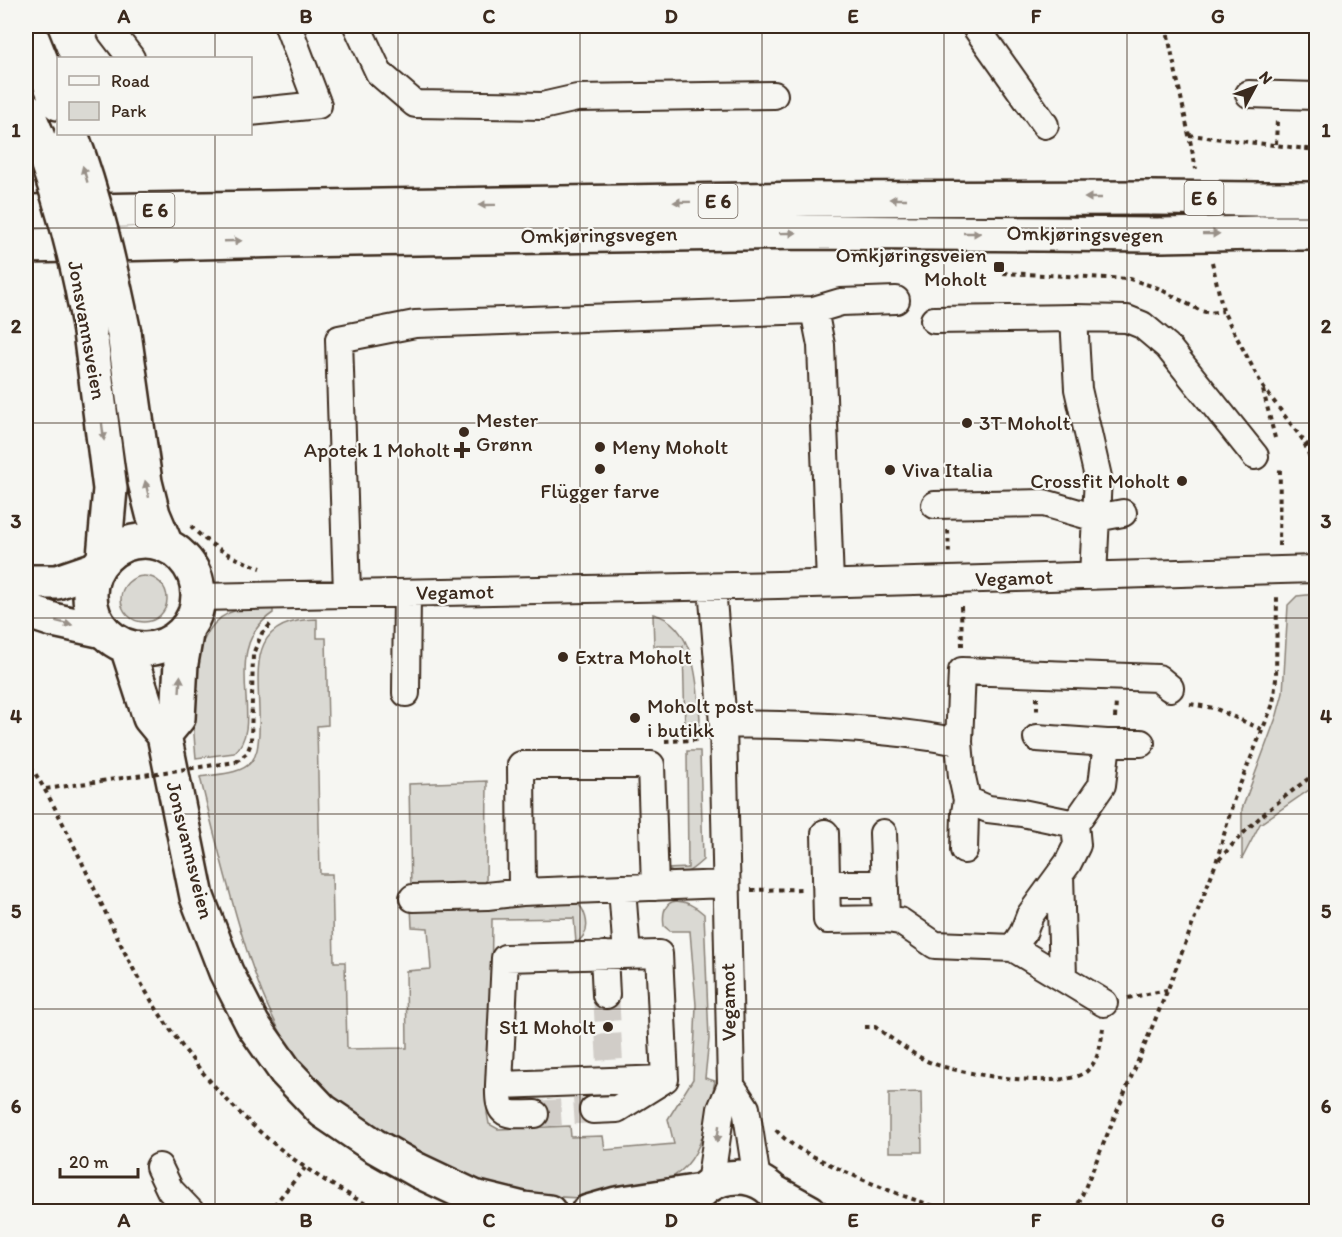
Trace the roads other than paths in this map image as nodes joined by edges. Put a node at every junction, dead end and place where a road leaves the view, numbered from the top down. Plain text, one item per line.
1 (27, 26) edge
2 (110, 26) edge
3 (288, 26) edge
4 (357, 26) edge
5 (975, 26) edge
6 (130, 57) edge
7 (1250, 94) dead end
8 (774, 96) dead end
9 (1317, 96) edge
10 (57, 101) edge
11 (252, 112) edge
12 (31, 122) edge
13 (1045, 125) dead end
14 (71, 135) edge
15 (1317, 199) edge
16 (26, 212) edge
17 (1317, 233) edge
18 (33, 252) edge
19 (896, 300) dead end
20 (814, 310) junction
21 (1074, 318) junction
22 (934, 320) dead end
23 (1254, 456) dead end
24 (935, 505) dead end
25 (1123, 513) dead end
26 (1096, 518) junction
27 (177, 534) junction
28 (100, 563) junction
29 (1306, 570) edge
30 (1093, 576) junction
31 (26, 582) edge
32 (830, 583) junction
33 (712, 587) junction
34 (347, 593) junction
35 (407, 593) junction
36 (198, 597) junction
37 (26, 611) edge
38 (187, 628) junction
39 (115, 639) junction
40 (406, 693) dead end
41 (1178, 696) road end
42 (1037, 730) road end
43 (714, 732) junction
44 (1111, 734) junction
45 (164, 735) junction
46 (959, 742) junction
47 (1141, 743) dead end
48 (967, 800) junction
49 (1075, 824) junction
50 (825, 833) dead end
51 (883, 833) dead end
52 (964, 849) dead end
53 (1060, 875) junction
54 (885, 884) junction
55 (655, 887) junction
56 (736, 887) junction
57 (622, 888) junction
58 (826, 889) junction
59 (522, 892) junction
60 (414, 898) dead end
61 (886, 919) junction
62 (1013, 948) junction
63 (615, 955) junction
64 (1062, 977) junction
65 (606, 995) tunnel mouth
66 (1104, 1003) road end
67 (665, 1079) junction
68 (499, 1085) junction
69 (731, 1085) junction
70 (593, 1110) tunnel mouth
71 (535, 1114) tunnel mouth
72 (159, 1167) dead end
73 (770, 1194) edge
74 (701, 1196) edge
75 (191, 1212) edge
76 (549, 1212) edge
77 (588, 1212) edge
78 (810, 1212) edge

1 - 10 main road
2 - 6 street
3 - 11 street
4 - 8 street
5 - 13 street
7 - 9 street
12 -> 28 main road, Jonsvannsveien, bridge
27 -> 14 main road, Jonsvannsveien, bridge
15 -> 16 main road, Omkjøringsvegen / E 6, bridge
18 -> 17 main road, Omkjøringsvegen / E 6, bridge
19 - 20 street
20 - 32 street
20 - 34 street
21 - 22 street
21 - 23 street
21 - 26 street
24 - 26 street
25 - 26 street
26 - 30 street
27 - 28 main road
27 - 36 main road
28 - 31 main road
28 - 39 main road
29 - 30 street, Vegamot
30 - 32 street, Vegamot
32 - 33 street, Vegamot
33 - 35 street, Vegamot
33 - 43 street, Vegamot
34 - 35 street, Vegamot
34 - 36 street, Vegamot
35 - 40 street
36 - 38 main road
37 -> 39 main road
38 - 39 main road
45 -> 38 main road
39 - 45 main road, Jonsvannsveien
41 - 46 street
42 - 44 street
43 - 46 street
43 - 56 street, Vegamot
44 - 47 street
44 - 49 street
45 - 76 main road, Jonsvannsveien
46 - 48 street
48 - 49 street
48 - 52 street
49 - 53 street
50 - 58 street
51 - 54 street
53 - 62 street
53 - 64 street
54 - 58 street
54 - 61 street
55 - 56 street
55 - 57 street
55 - 59 street
56 - 69 street, Vegamot
57 - 59 street
57 - 63 street
58 - 61 street
59 - 60 street
61 - 62 street
62 - 64 street
63 - 65 street
63 - 67 street
63 - 68 street
64 - 66 street
67 - 68 street
67 - 70 street
68 - 71 street
69 - 73 street, Vegamot
69 -> 74 street, Vegamot
72 - 75 street
73 - 74 main road
73 - 78 main road
74 - 77 main road

